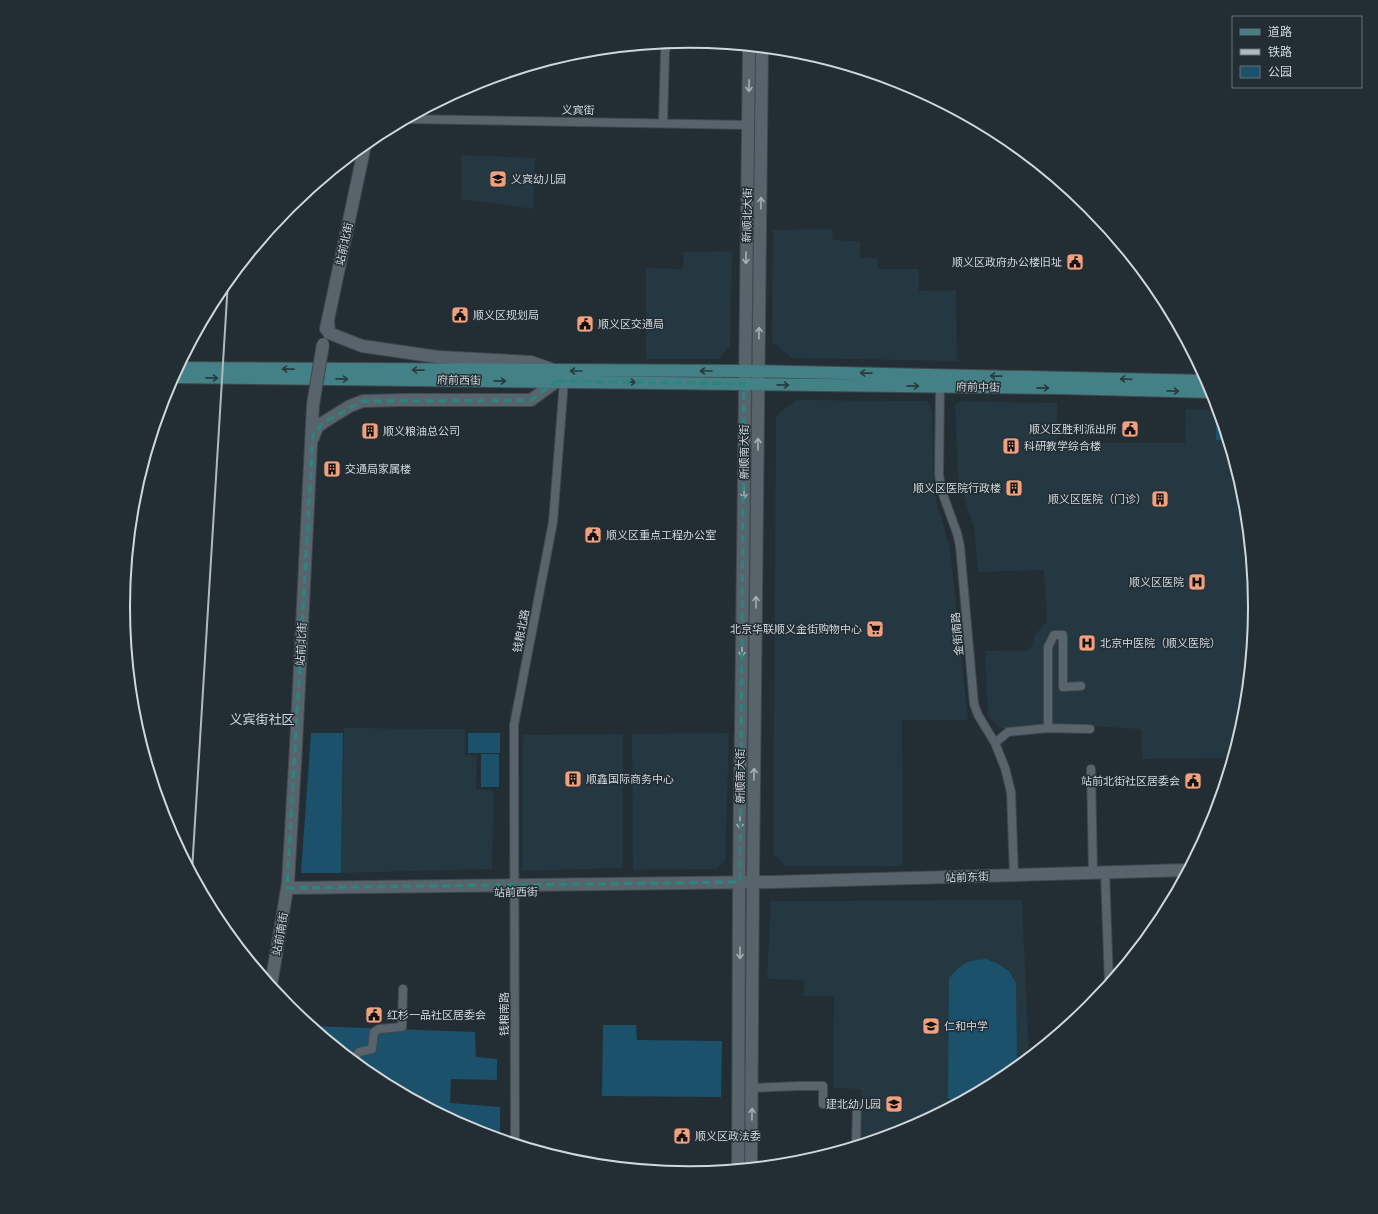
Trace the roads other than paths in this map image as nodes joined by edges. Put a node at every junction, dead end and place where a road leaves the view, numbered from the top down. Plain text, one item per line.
1 (666, 49) edge
2 (749, 52) edge
3 (762, 53) edge
4 (417, 119) edge
5 (663, 123) junction
6 (748, 125) junction
7 (363, 153) edge
8 (328, 321) junction
9 (184, 368) edge
10 (745, 371) junction
11 (758, 372) junction
12 (180, 377) edge
13 (559, 378) junction
14 (1199, 381) edge
15 (744, 384) junction
16 (758, 384) junction
17 (940, 386) junction
18 (1204, 392) edge
19 (311, 445) junction
20 (1081, 686) dead end
21 (1048, 728) junction
22 (1090, 729) dead end
23 (996, 743) junction
24 (1091, 770) dead end
25 (1182, 870) edge
26 (1014, 875) junction
27 (1101, 875) junction
28 (1178, 878) edge
29 (746, 885) junction
30 (287, 889) junction
31 (515, 889) junction
32 (1109, 977) edge
33 (272, 979) edge
34 (403, 989) dead end
35 (356, 1056) edge
36 (752, 1088) junction
37 (515, 1138) edge
38 (856, 1140) edge
39 (751, 1162) edge
40 (738, 1164) edge

1 - 5 street
2 -> 6 main road, 新顺北大街
11 -> 3 main road, 新顺北大街
4 - 5 street, 义宾街
5 - 6 street, 义宾街
6 -> 10 main road, 新顺北大街
7 - 8 main road, 站前北街
8 - 13 main road
8 - 19 main road, 站前北街, bridge
13 -> 9 main road, 府前西街
10 - 11 main road, 府前中街
10 -> 13 main road, 府前西街
10 - 15 main road, 新顺北大街
14 -> 11 main road, 府前中街
11 - 16 main road, 新顺北大街
12 -> 13 main road, 府前西街
13 -> 15 main road, 府前西街
13 - 19 main road
13 - 31 street, 钱粮北路
15 - 16 main road, 府前中街
15 -> 29 main road, 新顺南大街
16 -> 17 main road, 府前中街
29 -> 16 main road, 新顺南大街
17 -> 18 main road, 府前中街
17 - 23 street, 金街南路
19 - 30 main road, 站前北街
20 - 21 street
21 - 22 street
21 - 23 street
23 - 26 street, 金街南路
24 - 27 street
25 - 27 main road, 站前东街
26 - 27 main road, 站前东街
26 - 29 main road, 站前东街
27 - 28 main road, 站前东街
27 - 29 main road, 站前东街
27 - 32 street
29 - 31 main road, 站前西街
29 - 36 main road, 新顺南大街
29 -> 40 main road, 新顺南大街
30 - 31 main road, 站前西街
30 - 33 main road, 站前南街
31 - 37 street, 钱粮南路
34 - 35 street
36 - 38 street
39 -> 36 main road, 新顺南大街

